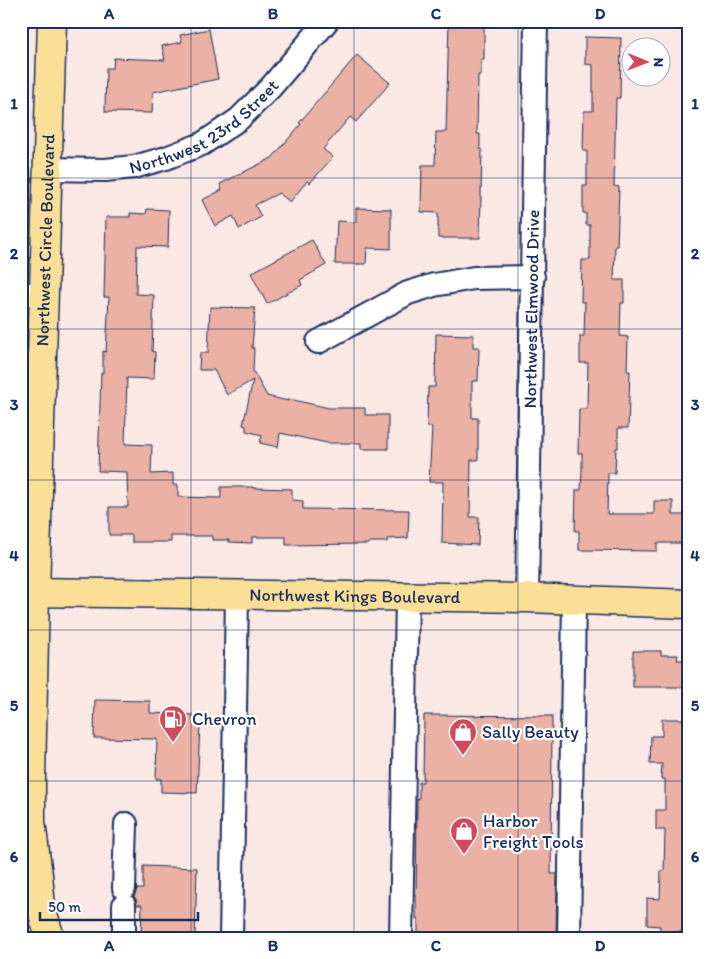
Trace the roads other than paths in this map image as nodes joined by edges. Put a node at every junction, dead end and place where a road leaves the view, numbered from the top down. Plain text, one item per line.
1 (52, 21) edge
2 (327, 21) edge
3 (536, 21) edge
4 (48, 169) junction
5 (533, 277) junction
6 (33, 294) edge
7 (318, 342) dead end
8 (28, 592) edge
9 (237, 595) junction
10 (407, 597) junction
11 (527, 598) junction
12 (574, 600) junction
13 (688, 604) edge
14 (28, 670) edge
15 (126, 824) dead end
16 (50, 938) edge
17 (124, 938) edge
18 (231, 938) edge
19 (401, 938) edge
20 (569, 938) edge

1 - 4 main road, Northwest Circle Boulevard
2 - 4 street, Northwest 23rd Street
3 - 5 street, Northwest Elmwood Drive
4 - 6 main road, Northwest Circle Boulevard
5 - 7 street
5 - 11 street, Northwest Elmwood Drive
6 - 8 main road, Northwest Circle Boulevard
8 - 9 main road, Northwest Kings Boulevard
8 - 14 main road, Northwest Circle Boulevard
9 - 10 main road, Northwest Kings Boulevard
9 - 18 street
10 - 11 main road, Northwest Kings Boulevard
10 - 19 street
11 - 12 main road, Northwest Kings Boulevard
12 - 13 main road, Northwest Kings Boulevard
12 - 20 street
14 - 16 main road, Northwest Circle Boulevard
15 - 17 street

